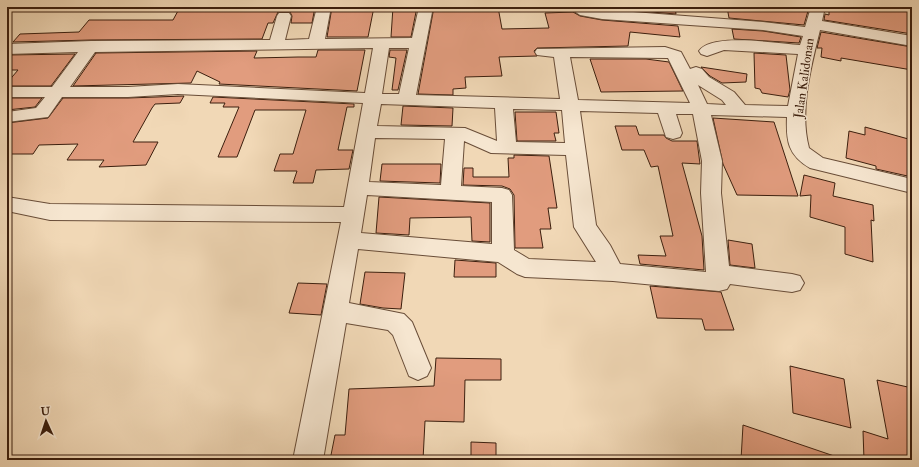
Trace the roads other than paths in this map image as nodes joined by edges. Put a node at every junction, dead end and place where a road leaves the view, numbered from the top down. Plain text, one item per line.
1 (324, 7) edge
2 (426, 7) edge
3 (575, 7) edge
4 (818, 7) edge
5 (284, 16) dead end
6 (811, 28) junction
7 (912, 42) edge
8 (316, 43) junction
9 (382, 43) junction
10 (419, 43) junction
11 (276, 44) junction
12 (91, 46) junction
13 (7, 49) edge
14 (807, 50) junction
15 (707, 51) dead end
16 (543, 52) dead end
17 (561, 52) junction
18 (696, 72) dead end
19 (7, 92) edge
20 (58, 92) junction
21 (374, 97) junction
22 (406, 100) junction
23 (504, 103) junction
24 (564, 105) junction
25 (665, 108) junction
26 (701, 108) junction
27 (740, 110) junction
28 (795, 112) junction
29 (7, 117) edge
30 (368, 132) junction
31 (673, 133) dead end
32 (455, 134) junction
33 (507, 147) junction
34 (570, 149) junction
35 (912, 186) edge
36 (358, 188) junction
37 (450, 193) junction
38 (7, 204) edge
39 (353, 215) junction
40 (349, 240) junction
41 (503, 254) junction
42 (613, 272) junction
43 (719, 274) junction
44 (792, 283) dead end
45 (335, 311) junction
46 (418, 368) dead end
47 (308, 460) edge

1 - 8 street
2 - 10 street
3 - 6 street
4 - 6 street, Jalan Kalidonan
5 - 11 street
6 - 7 street
6 - 14 street, Jalan Kalidonan
8 - 9 street
8 - 11 street
9 - 10 street
9 - 21 street
10 - 22 street
11 - 12 street
12 - 13 street
12 - 20 street
14 - 15 street
14 - 28 street, Jalan Kalidonan
16 - 17 street
17 - 24 street
17 - 26 street
18 - 27 street
19 - 20 street
20 - 21 street
20 - 29 street
21 - 22 street
21 - 30 street
22 - 23 street
23 - 24 street
23 - 33 street
24 - 25 street
24 - 34 street
25 - 26 street
25 - 31 street
26 - 27 street
26 - 43 street
27 - 28 street
28 - 35 street, Jalan Kalidonan
30 - 32 street
30 - 36 street
32 - 33 street
32 - 37 street
33 - 34 street
34 - 42 street
36 - 37 street
36 - 39 street
37 - 41 street
38 - 39 street
39 - 40 street
40 - 41 street
40 - 45 street
41 - 42 street
42 - 43 street
43 - 44 street
45 - 46 street
45 - 47 street

